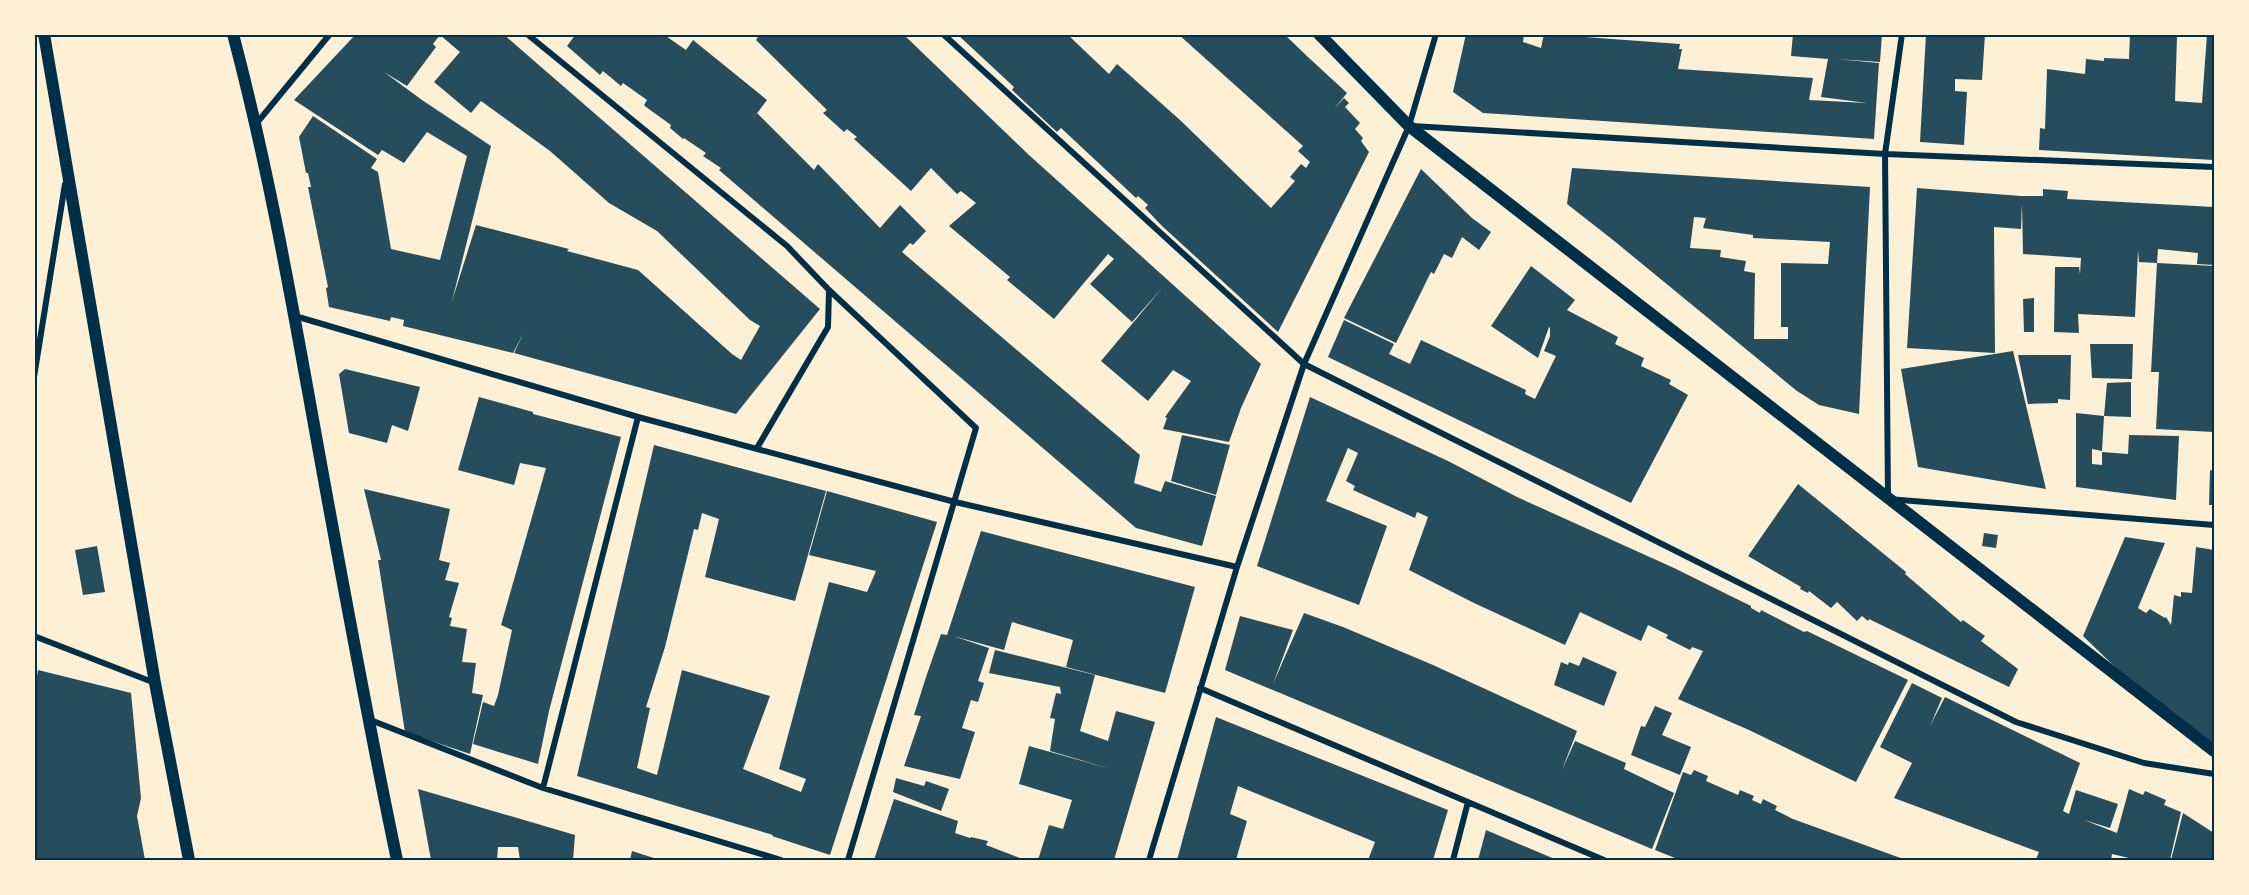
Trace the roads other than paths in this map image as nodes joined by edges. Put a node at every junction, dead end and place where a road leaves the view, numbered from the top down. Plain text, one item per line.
1 (44, 34) edge
2 (233, 34) edge
3 (330, 34) edge
4 (528, 34) edge
5 (943, 34) edge
6 (1319, 34) edge
7 (1437, 34) edge
8 (1902, 34) edge
9 (256, 124) junction
10 (1409, 126) junction
11 (1885, 154) junction
12 (2214, 167) edge
13 (67, 174) junction
14 (829, 290) junction
15 (295, 316) junction
16 (1304, 364) junction
17 (34, 377) edge
18 (638, 417) junction
19 (757, 448) junction
20 (1888, 499) junction
21 (955, 502) junction
22 (2214, 525) edge
23 (1237, 567) junction
24 (34, 636) edge
25 (155, 683) junction
26 (1200, 688) junction
27 (368, 719) junction
28 (2214, 751) edge
29 (2214, 774) edge
30 (543, 788) junction
31 (1467, 802) junction
32 (189, 861) edge
33 (397, 861) edge
34 (781, 861) edge
35 (848, 861) edge
36 (1149, 861) edge
37 (1453, 861) edge
38 (1605, 861) edge

1 - 13 main road
2 - 9 main road
3 - 9 street
4 - 14 street
5 - 16 street
6 - 10 main road
7 - 10 street
8 - 11 street
9 - 15 main road
10 - 11 street
10 - 16 street
10 - 20 main road
11 - 12 street
11 - 20 street
13 - 17 street
13 - 25 main road
14 - 19 street
14 - 21 street
15 - 18 street
15 - 27 main road
16 - 23 street
16 - 29 street
18 - 19 street
18 - 30 street
19 - 21 street
20 - 22 street
20 - 28 main road
21 - 23 street
21 - 35 street
23 - 26 street
24 - 25 street
25 - 32 main road
26 - 31 street
26 - 36 street
27 - 30 street
27 - 33 main road
30 - 34 street
31 - 37 street
31 - 38 street

